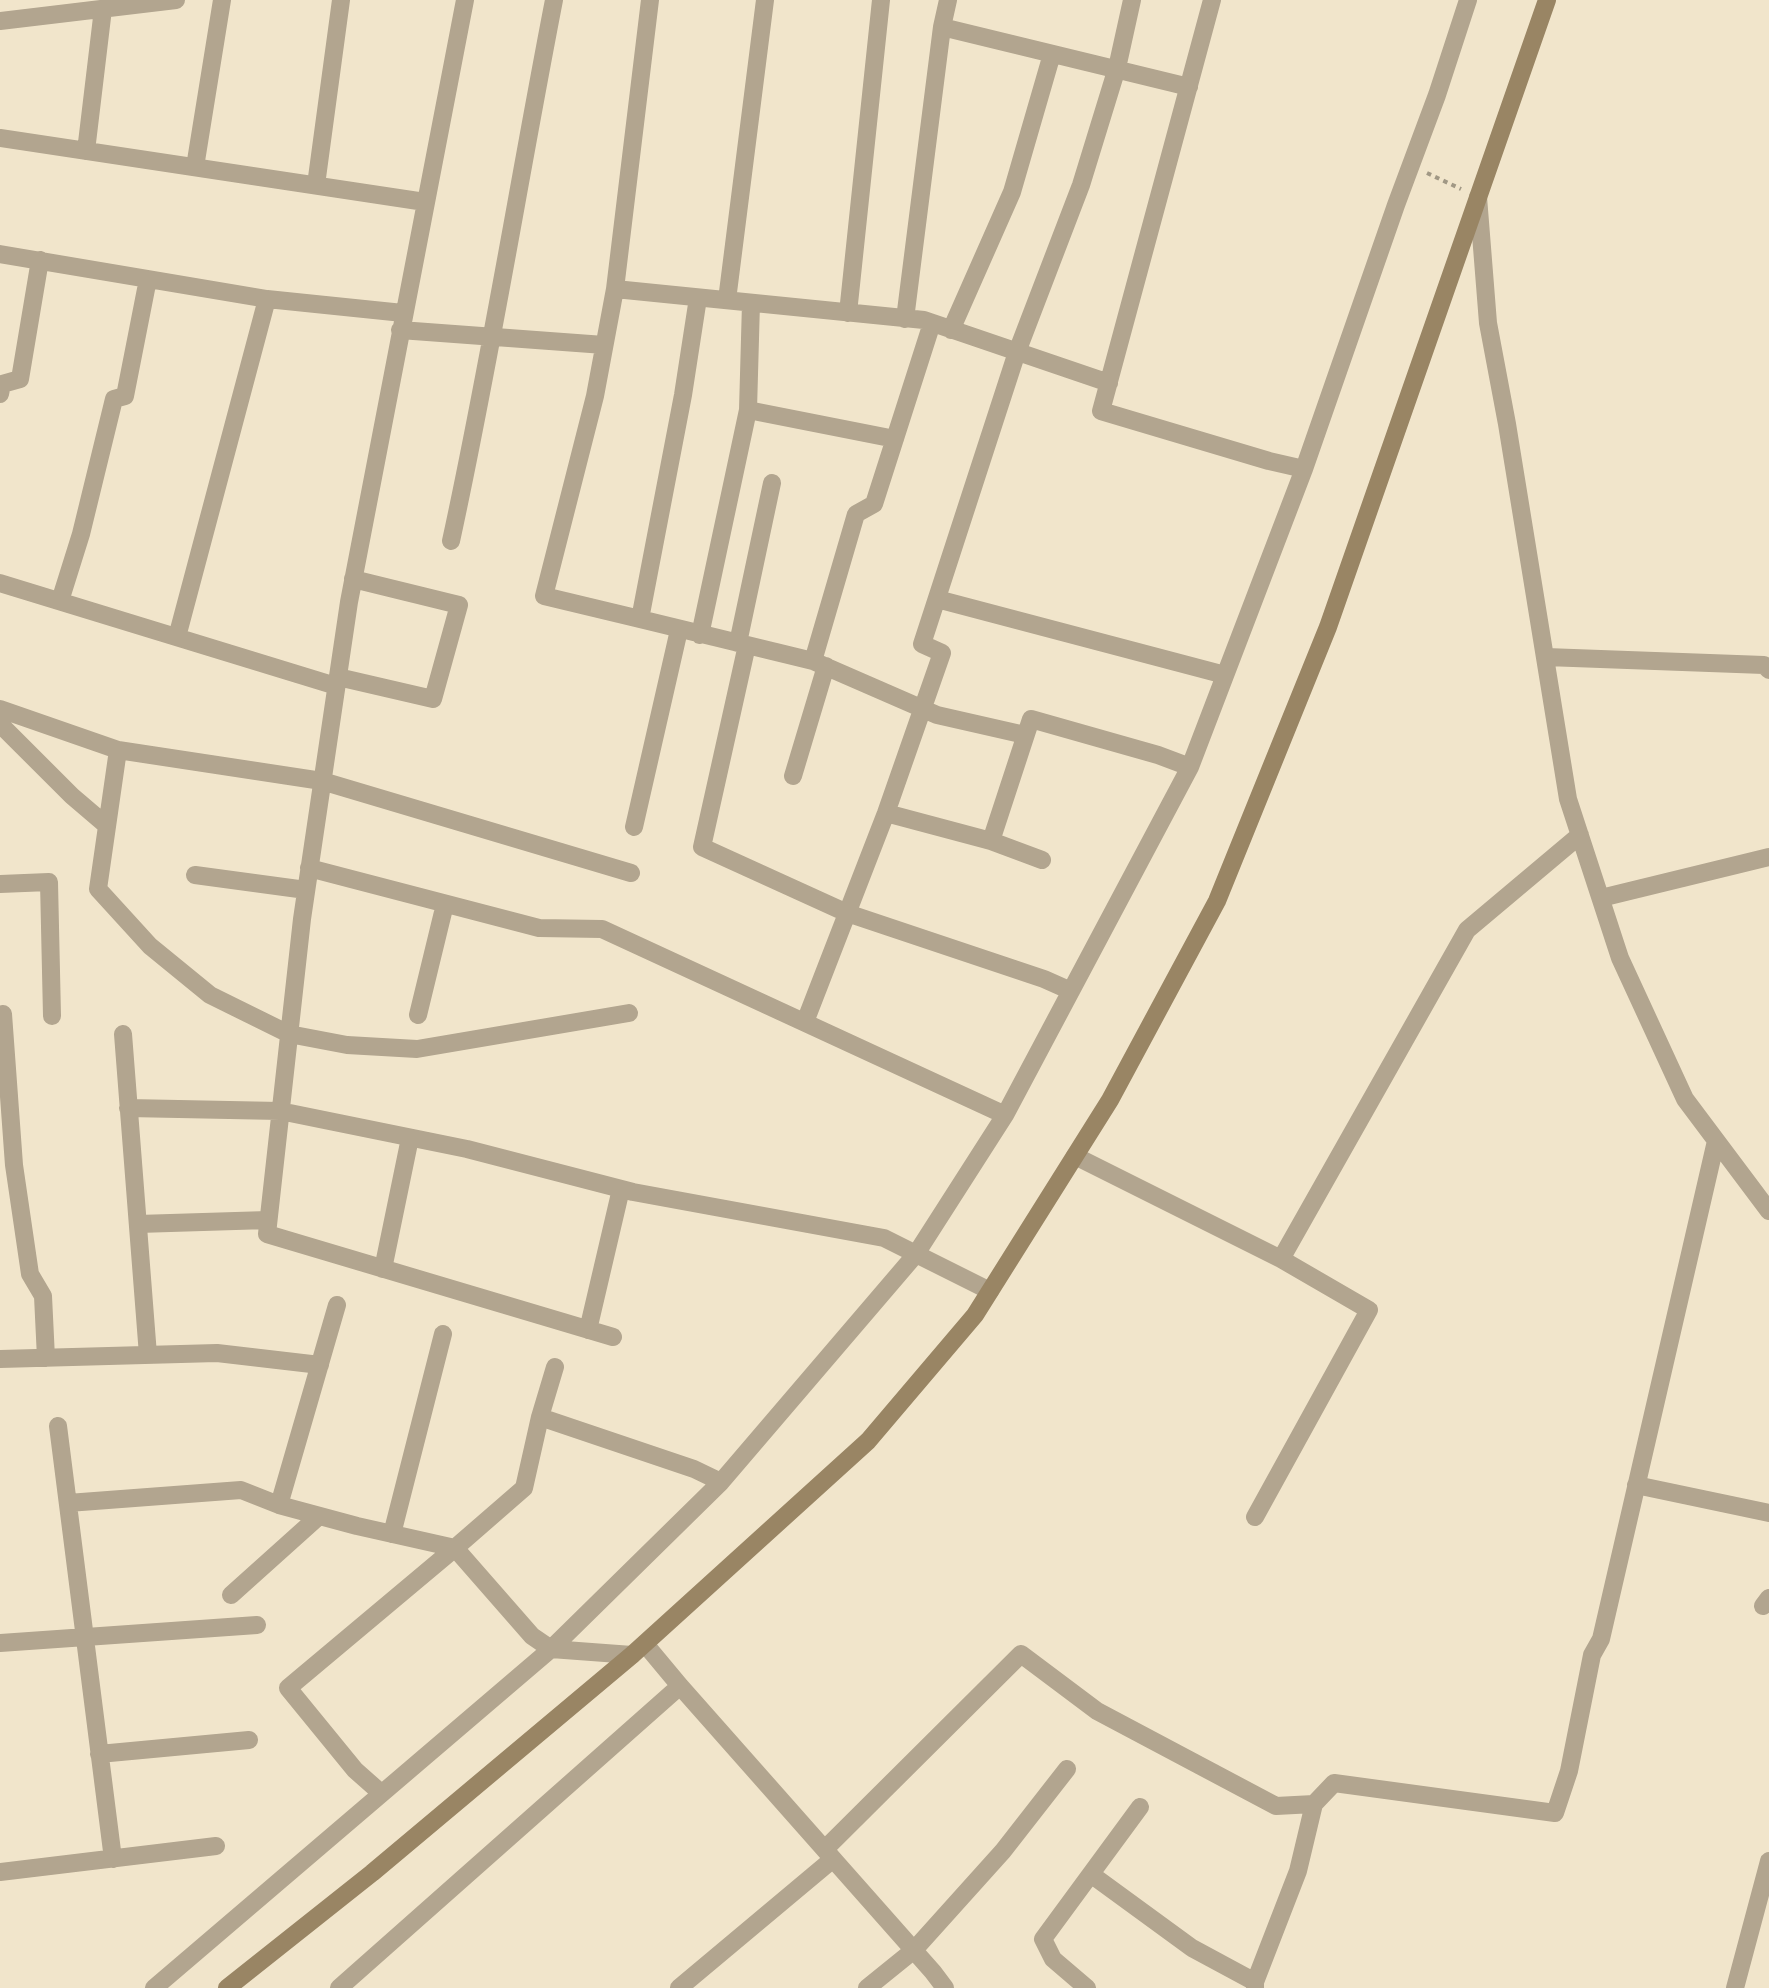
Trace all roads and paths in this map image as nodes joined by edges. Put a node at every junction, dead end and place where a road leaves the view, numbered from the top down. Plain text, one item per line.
1 (176, 0) edge
2 (222, 0) edge
3 (341, 0) edge
4 (465, 0) edge
5 (554, 0) edge
6 (650, 0) edge
7 (765, 0) edge
8 (881, 0) edge
9 (948, 0) edge
10 (1132, 0) edge
11 (1211, 0) edge
12 (1468, 0) edge
13 (1547, 0) edge
14 (103, 9) junction
15 (0, 21) edge
16 (942, 27) junction
17 (1052, 54) junction
18 (1117, 68) junction
19 (1189, 87) junction
20 (0, 138) edge
21 (86, 151) junction
22 (1411, 165) junction
23 (195, 167) junction
24 (316, 185) junction
25 (1478, 197) junction
26 (425, 202) junction
27 (0, 254) edge
28 (40, 260) junction
29 (148, 279) junction
30 (615, 289) junction
31 (698, 297) junction
32 (267, 299) junction
33 (727, 300) junction
34 (751, 303) junction
35 (848, 313) junction
36 (905, 319) junction
37 (401, 321) junction
38 (932, 323) junction
39 (951, 330) junction
40 (492, 336) junction
41 (604, 345) junction
42 (1017, 352) junction
43 (1109, 383) junction
44 (0, 394) edge
45 (748, 410) junction
46 (895, 439) junction
47 (1304, 469) junction
48 (772, 483) dead end
49 (452, 541) dead end
50 (353, 579) junction
51 (0, 583) edge
52 (937, 599) junction
53 (60, 601) junction
54 (640, 619) junction
55 (679, 630) junction
56 (700, 634) junction
57 (177, 637) junction
58 (743, 644) junction
59 (1546, 657) junction
60 (820, 664) junction
61 (1769, 670) edge
62 (1225, 675) junction
63 (337, 682) junction
64 (0, 709) edge
65 (922, 709) junction
66 (0, 724) edge
67 (1025, 735) junction
68 (118, 750) junction
69 (1190, 767) junction
70 (793, 776) dead end
71 (322, 781) junction
72 (886, 813) junction
73 (106, 825) junction
74 (634, 827) dead end
75 (1580, 835) junction
76 (991, 842) junction
77 (1769, 857) edge
78 (1042, 860) dead end
79 (309, 868) junction
80 (631, 873) dead end
81 (195, 875) dead end
82 (0, 884) edge
83 (306, 890) junction
84 (1600, 898) junction
85 (445, 904) junction
86 (847, 913) junction
87 (1071, 991) junction
88 (629, 1013) dead end
89 (3, 1014) dead end
90 (418, 1014) dead end
91 (52, 1016) dead end
92 (805, 1022) junction
93 (123, 1034) dead end
94 (289, 1034) junction
95 (5, 1102) edge
96 (128, 1108) junction
97 (280, 1111) junction
98 (1005, 1115) junction
99 (410, 1138) junction
100 (1716, 1141) junction
101 (1075, 1156) junction
102 (621, 1189) junction
103 (1769, 1211) edge
104 (268, 1220) junction
105 (138, 1224) junction
106 (916, 1254) junction
107 (1281, 1259) junction
108 (383, 1269) junction
109 (990, 1291) junction
110 (337, 1305) dead end
111 (588, 1330) junction
112 (443, 1334) dead end
113 (613, 1337) dead end
114 (148, 1355) junction
115 (46, 1358) junction
116 (0, 1359) edge
117 (320, 1365) junction
118 (555, 1367) dead end
119 (540, 1417) junction
120 (58, 1425) dead end
121 (721, 1482) junction
122 (1636, 1485) junction
123 (68, 1503) junction
124 (279, 1505) junction
125 (1769, 1514) edge
126 (319, 1516) junction
127 (1255, 1517) dead end
128 (392, 1534) junction
129 (455, 1548) junction
130 (231, 1595) dead end
131 (257, 1625) dead end
132 (84, 1637) junction
133 (0, 1643) edge
134 (551, 1649) junction
135 (639, 1649) junction
136 (680, 1686) junction
137 (249, 1740) dead end
138 (99, 1754) junction
139 (1067, 1769) dead end
140 (381, 1793) junction
141 (1314, 1804) junction
142 (1140, 1807) dead end
143 (216, 1846) dead end
144 (825, 1849) junction
145 (113, 1859) junction
146 (1769, 1861) edge
147 (0, 1872) edge
148 (1092, 1875) junction
149 (1761, 1923) edge
150 (914, 1950) junction
151 (1255, 1985) edge
152 (154, 1988) edge
153 (227, 1988) edge
154 (339, 1988) edge
155 (679, 1988) edge
156 (867, 1988) edge
157 (945, 1988) edge
158 (1087, 1988) edge
159 (1735, 1988) edge

1 - 14 street
2 - 23 street
3 - 24 street
4 - 26 street
5 - 40 street
6 - 30 street
7 - 33 street
8 - 35 street
9 - 16 street
10 - 18 street
11 - 19 street
12 - 22 street
13 - 25 main road
14 - 15 street
14 - 21 street
16 - 17 street
16 - 36 street
17 - 18 street
17 - 39 street
18 - 19 street
18 - 42 street
19 - 43 street
20 - 21 street
21 - 23 street
22 - 25 path
22 - 47 street
23 - 24 street
24 - 26 street
25 - 59 street
25 - 101 main road
26 - 37 street
27 - 28 street
28 - 29 street
28 - 44 street
29 - 32 street
29 - 53 street
30 - 31 street
30 - 41 street
31 - 33 street
31 - 54 street
32 - 37 street
32 - 57 street
33 - 34 street
34 - 35 street
34 - 45 street
35 - 36 street
36 - 38 street
37 - 40 street
37 - 50 street
38 - 39 street
38 - 46 street
39 - 42 street
40 - 41 street
40 - 49 street
41 - 54 street
42 - 43 street
42 - 52 street
43 - 47 street
45 - 46 street
45 - 56 street
46 - 60 street
47 - 62 street
48 - 58 street
50 - 63 street
50 - 63 street
51 - 53 street
52 - 62 street
52 - 65 street
53 - 57 street
54 - 55 street
55 - 56 street
55 - 74 street
56 - 58 street
57 - 63 street
58 - 60 street
58 - 86 street
59 - 61 street
59 - 75 street
60 - 65 street
60 - 70 street
62 - 69 street
63 - 71 street
64 - 68 street
65 - 67 street
65 - 72 street
66 - 73 street
67 - 69 street
67 - 76 street
68 - 71 street
68 - 73 street
69 - 87 street
71 - 79 street
71 - 80 street
72 - 76 street
72 - 86 street
73 - 94 street
75 - 84 street
75 - 107 street
76 - 78 street
77 - 84 street
79 - 83 street
79 - 85 street
81 - 83 street
82 - 91 street
83 - 94 street
84 - 100 street
85 - 90 street
85 - 92 street
86 - 87 street
86 - 92 street
87 - 98 street
88 - 94 street
89 - 95 street
92 - 98 street
93 - 96 street
94 - 97 street
95 - 115 street
96 - 97 street
96 - 105 street
97 - 99 street
97 - 104 street
98 - 106 street
99 - 102 street
99 - 108 street
100 - 103 street
100 - 122 street
101 - 107 street
101 - 109 main road
102 - 106 street
102 - 111 street
104 - 105 street
104 - 108 street
105 - 114 street
106 - 109 street
106 - 121 street
107 - 127 street
108 - 111 street
109 - 135 main road
110 - 117 street
111 - 113 street
112 - 128 street
114 - 115 street
114 - 117 street
115 - 116 street
117 - 124 street
118 - 119 street
119 - 121 street
119 - 129 street
120 - 123 street
121 - 134 street
122 - 125 street
122 - 141 street
123 - 124 street
123 - 132 street
124 - 126 street
126 - 128 street
126 - 130 street
128 - 129 street
129 - 134 street
129 - 140 street
131 - 132 street
132 - 133 street
132 - 138 street
134 - 135 street
134 - 140 street
135 - 136 street
135 - 153 main road
136 - 144 street
136 - 154 street
137 - 138 street
138 - 145 street
139 - 150 street
140 - 152 street
141 - 144 street
141 - 151 street
142 - 148 street
143 - 145 street
144 - 150 street
144 - 155 street
145 - 147 street
146 - 149 street
148 - 151 street
148 - 158 street
149 - 159 street
150 - 156 street
150 - 157 street

